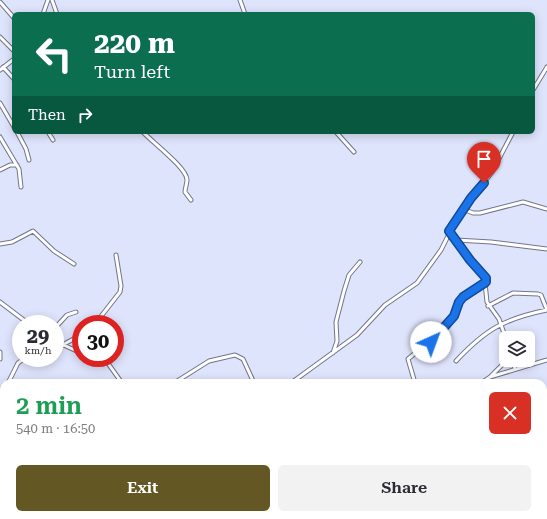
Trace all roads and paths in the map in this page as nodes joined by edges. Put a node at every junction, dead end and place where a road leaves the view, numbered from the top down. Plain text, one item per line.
1 (7, 0) edge
2 (48, 0) edge
3 (52, 0) edge
4 (240, 0) edge
5 (1, 3) edge
6 (44, 12) edge
7 (56, 12) edge
8 (244, 12) edge
9 (12, 16) edge
10 (0, 37) edge
11 (12, 49) edge
12 (12, 60) edge
13 (547, 67) edge
14 (1, 68) edge
15 (12, 77) edge
16 (535, 87) edge
17 (0, 103) edge
18 (12, 124) edge
19 (18, 134) edge
20 (49, 134) edge
21 (145, 134) edge
22 (338, 134) edge
23 (512, 134) edge
24 (0, 137) edge
25 (53, 140) dead end
26 (354, 152) dead end
27 (29, 160) dead end
28 (17, 165) junction
29 (0, 170) edge
30 (21, 187) dead end
31 (191, 200) dead end
32 (463, 209) junction
33 (547, 209) edge
34 (449, 231) junction
35 (456, 240) junction
36 (0, 244) edge
37 (547, 248) edge
38 (116, 255) dead end
39 (360, 262) dead end
40 (74, 264) dead end
41 (485, 283) junction
42 (0, 302) edge
43 (488, 306) junction
44 (547, 310) edge
45 (76, 312) dead end
46 (17, 315) edge
47 (102, 315) edge
48 (64, 318) edge
49 (502, 324) junction
50 (504, 331) edge
51 (0, 352) edge
52 (333, 353) junction
53 (0, 359) edge
54 (456, 360) dead end
55 (547, 360) edge
56 (16, 367) edge
57 (111, 367) edge
58 (500, 367) edge
59 (515, 369) joint
60 (490, 377) junction
61 (10, 379) edge
62 (119, 379) edge
63 (180, 379) edge
64 (252, 379) edge
65 (296, 379) edge
66 (413, 379) edge
67 (487, 379) edge

1 - 5 street
2 - 6 street
3 - 7 street
4 - 8 street
5 - 9 street
10 - 11 street
12 - 14 street
13 - 16 street
14 - 15 street
17 - 18 street
19 - 27 street
20 - 25 street
21 - 31 street
22 - 26 street
23 - 32 street
24 - 28 street
28 - 29 street
28 - 30 street
32 - 33 street
32 - 34 street
34 - 35 street
34 - 52 street
35 - 37 street
35 - 41 street
36 - 40 street
38 - 47 street
39 - 52 street
41 - 43 street
41 - 66 street
42 - 46 street
43 - 44 street
43 - 49 street
44 - 49 street
45 - 48 street
49 - 50 street
49 - 54 street
51 - 53 street
52 - 65 street
55 - 59 street
56 - 61 street
57 - 62 street
58 - 60 street
59 - 60 street
60 - 67 street
63 - 64 street

